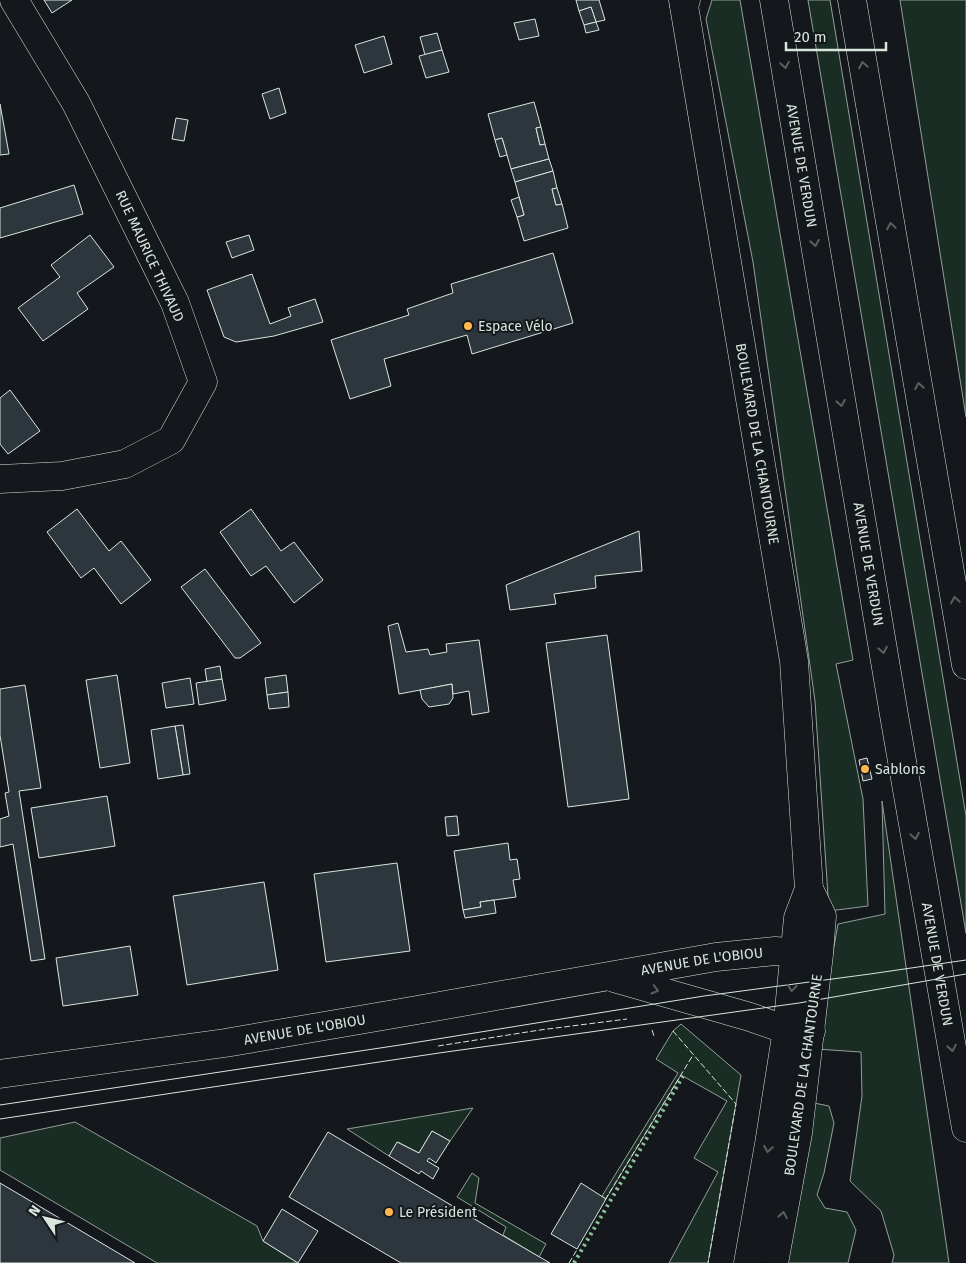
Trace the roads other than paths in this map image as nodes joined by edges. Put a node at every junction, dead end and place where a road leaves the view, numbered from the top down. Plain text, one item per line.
1 (14, 0) edge
2 (774, 0) edge
3 (852, 0) edge
4 (684, 2) edge
5 (927, 434) junction
6 (0, 479) edge
7 (966, 568) edge
8 (966, 665) edge
9 (808, 954) junction
10 (608, 976) junction
11 (799, 1030) junction
12 (0, 1074) edge
13 (966, 1128) edge
14 (748, 1263) edge
15 (774, 1263) edge

1 - 6 street, RUE MAURICE THIVAUD
2 -> 13 street, AVENUE DE VERDUN
5 -> 3 street
4 - 9 street, BOULEVARD DE LA CHANTOURNE
5 - 7 street
8 -> 5 street
9 - 10 street, AVENUE DE L'OBIOU
9 - 11 street, BOULEVARD DE LA CHANTOURNE
10 -> 11 street, AVENUE DE L'OBIOU
10 - 12 street, AVENUE DE L'OBIOU
11 -> 14 street, BOULEVARD DE LA CHANTOURNE
15 -> 11 street, BOULEVARD DE LA CHANTOURNE

